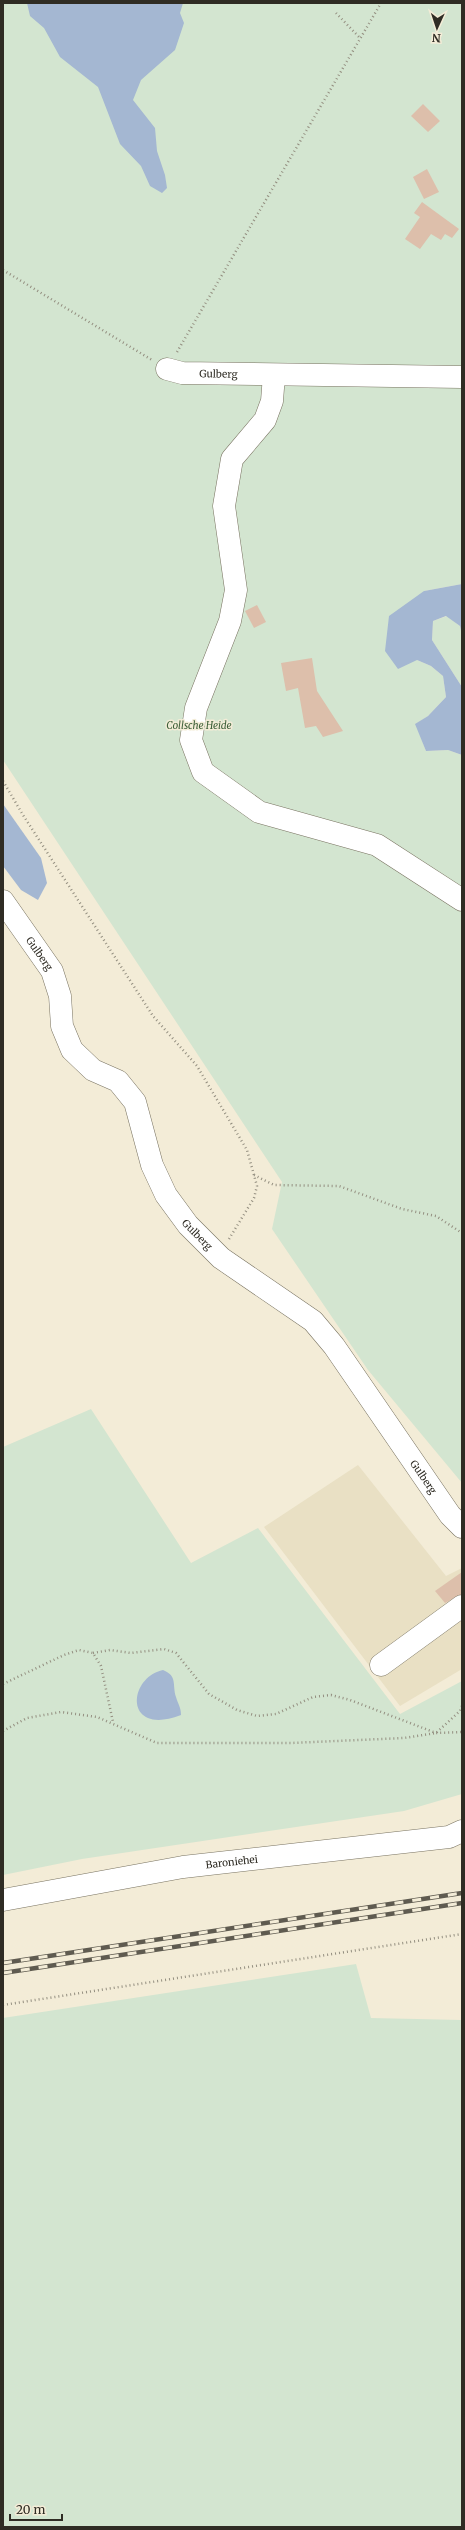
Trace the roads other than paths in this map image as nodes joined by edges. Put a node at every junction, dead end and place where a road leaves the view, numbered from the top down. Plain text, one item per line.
1 (167, 369) road end
2 (274, 375) junction
3 (462, 377) edge
4 (462, 900) edge
5 (3, 901) edge
6 (462, 1527) edge
7 (462, 1606) edge
8 (381, 1665) dead end
9 (462, 1831) edge
10 (3, 1900) edge

1 - 2 street, Gulberg
2 - 3 street, Gulberg
2 - 4 street
5 - 6 street, Gulberg
7 - 8 street
9 - 10 street, Baroniehei

